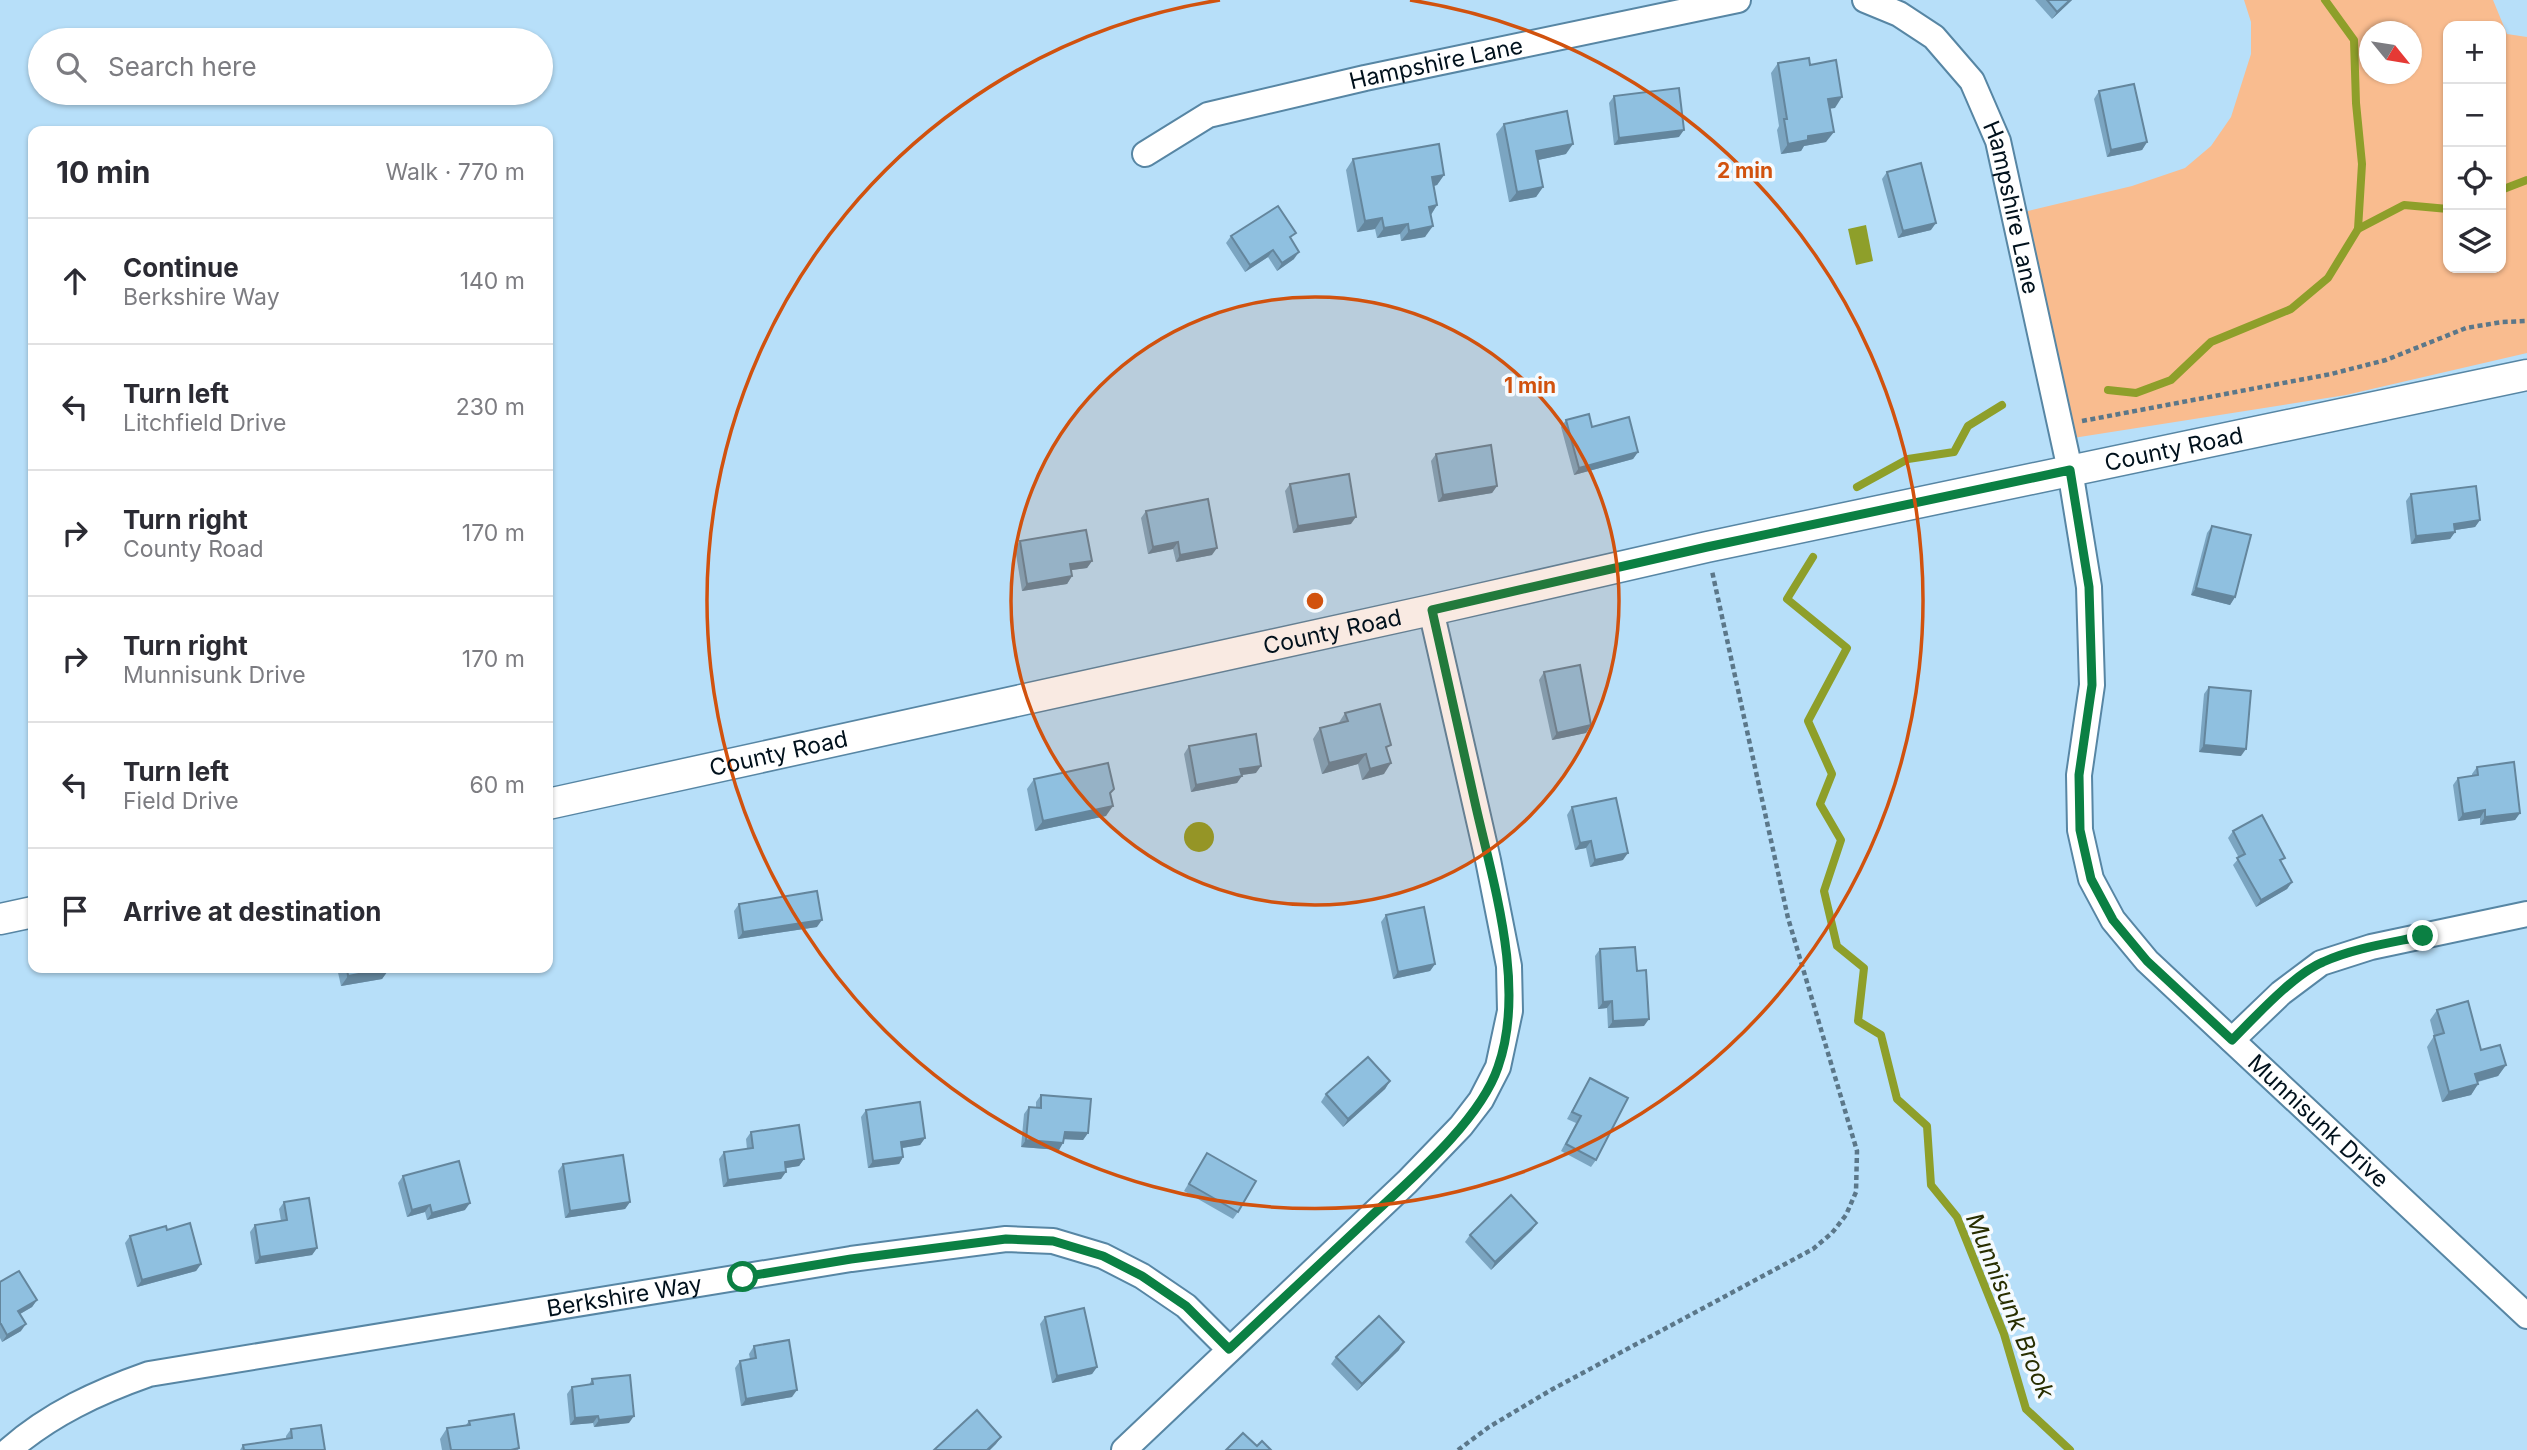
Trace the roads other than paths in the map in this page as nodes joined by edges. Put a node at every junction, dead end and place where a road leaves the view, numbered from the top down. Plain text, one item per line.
1 (1738, 0) edge
2 (1865, 0) edge
3 (1145, 154) dead end
4 (2527, 375) edge
5 (2070, 470) junction
6 (1432, 610) junction
7 (553, 803) edge
8 (28, 913) edge
9 (2527, 914) edge
10 (0, 919) edge
11 (2232, 1040) junction
12 (2527, 1316) edge
13 (1229, 1349) junction
14 (9, 1450) edge
15 (1124, 1450) edge

1 - 3 street, Hampshire Lane
2 - 5 street, Hampshire Lane
4 - 5 street, County Road
5 - 6 street, County Road
5 - 11 street, Munnisunk Drive
6 - 7 street, County Road
6 - 13 street
8 - 10 street
9 - 11 street
11 - 12 street, Munnisunk Drive
13 - 14 street, Berkshire Way
13 - 15 street

